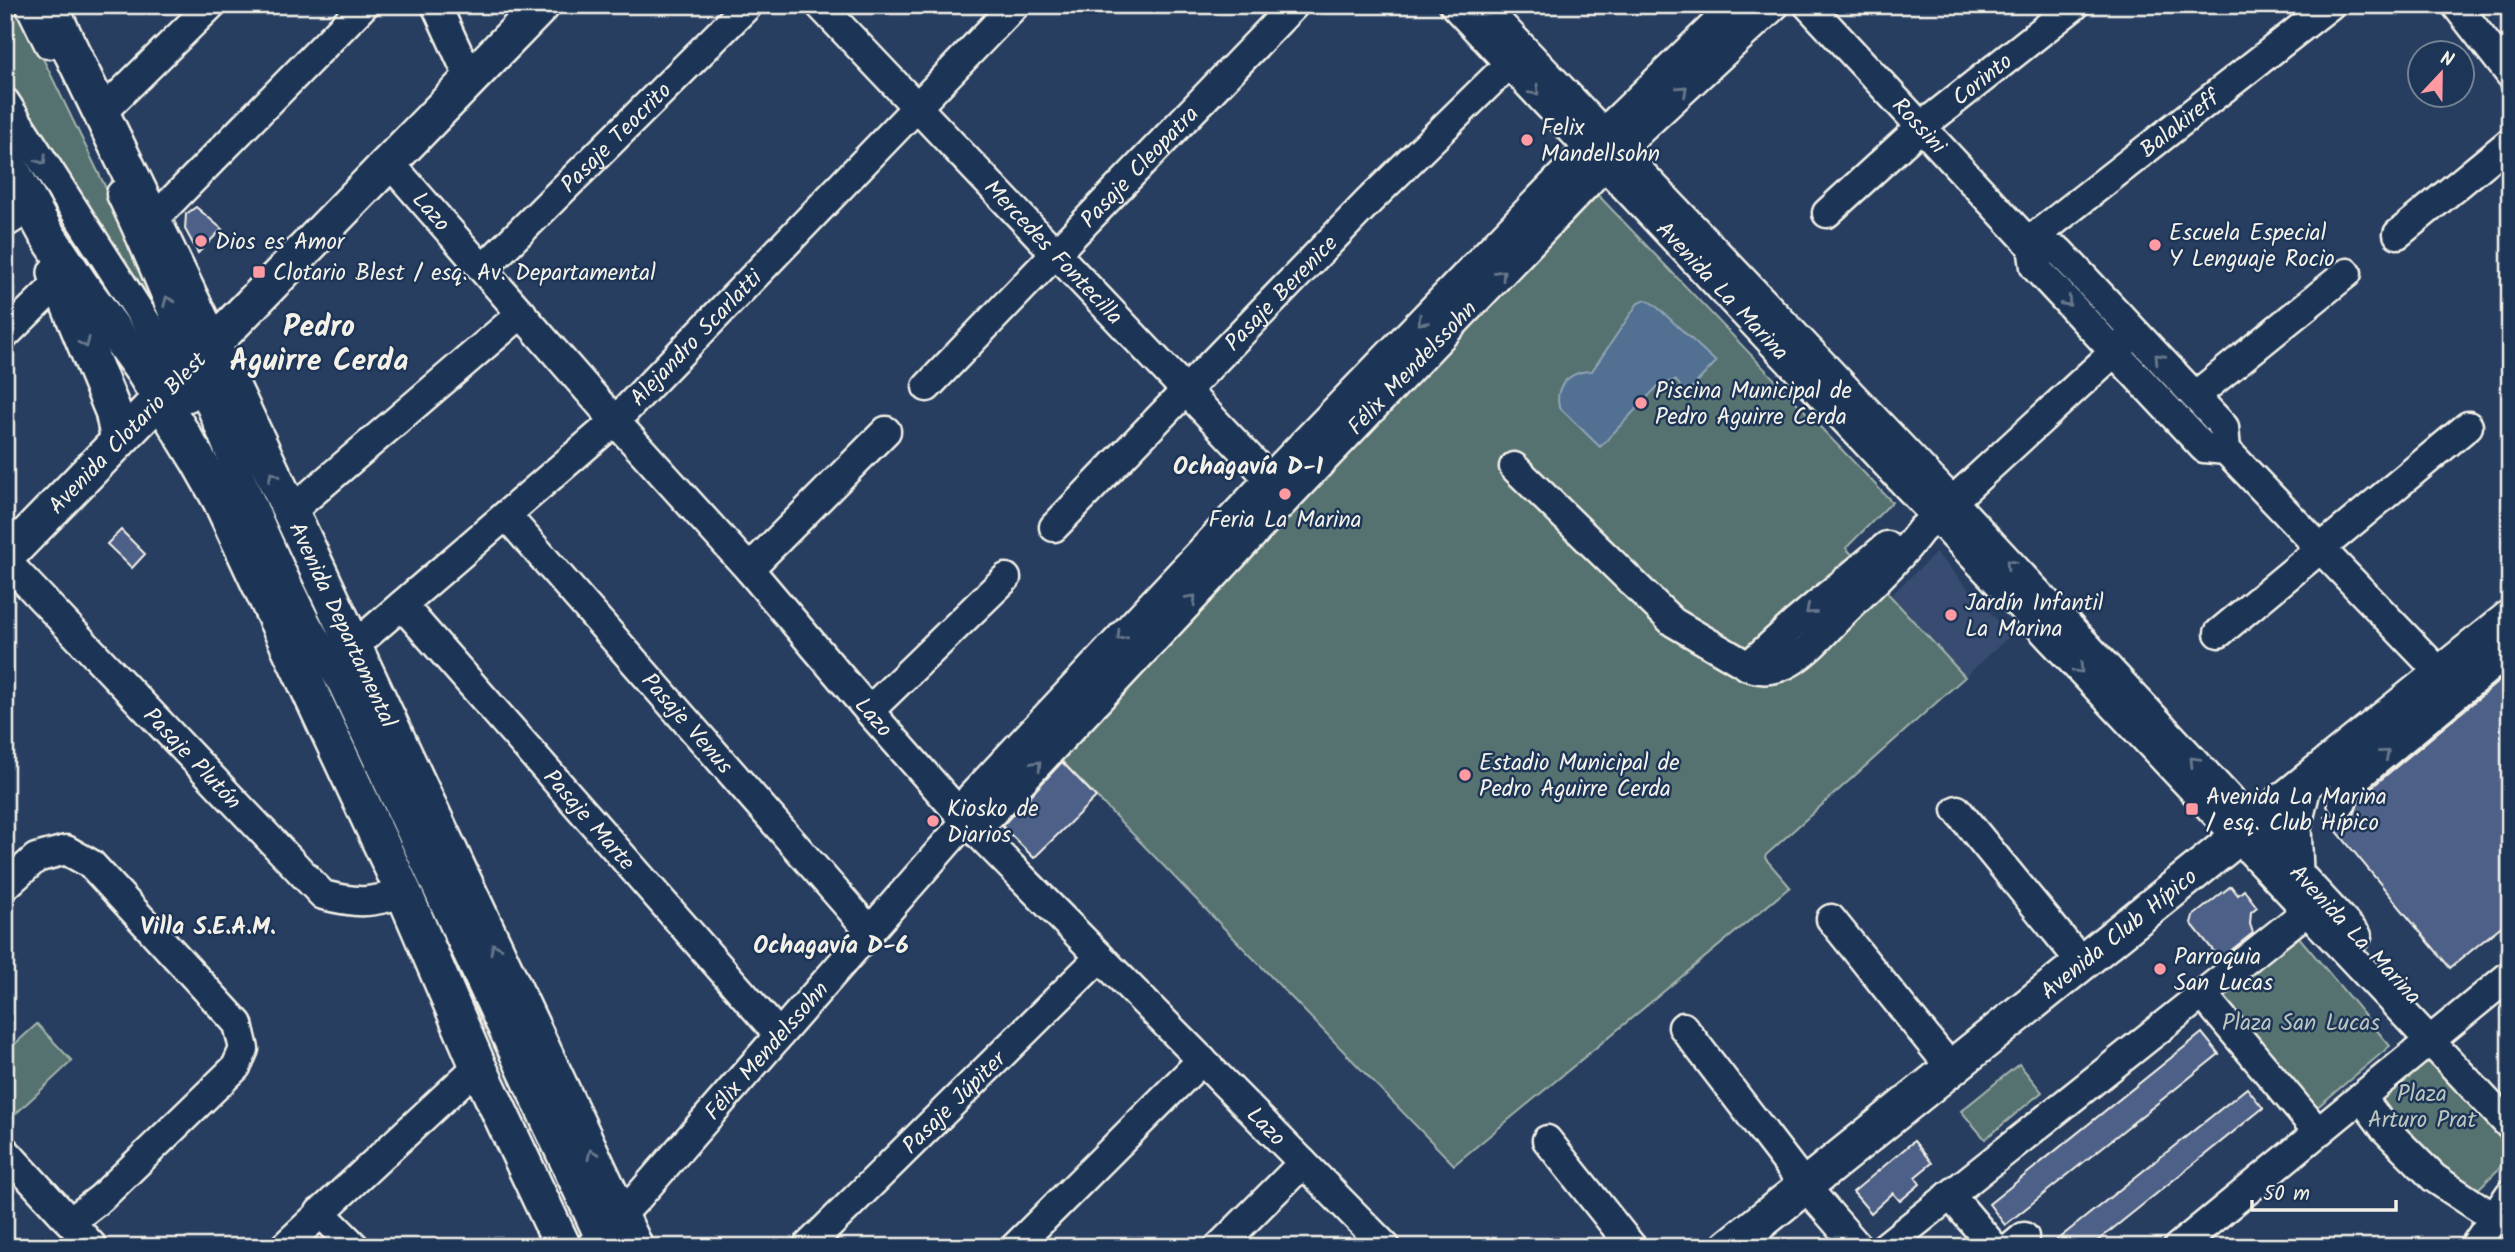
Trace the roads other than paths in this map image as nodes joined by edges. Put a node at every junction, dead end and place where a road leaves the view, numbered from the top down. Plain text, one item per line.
1 (30, 5) edge
2 (49, 5) edge
3 (211, 5) edge
4 (365, 5) edge
5 (436, 5) edge
6 (542, 5) edge
7 (748, 5) edge
8 (820, 5) edge
9 (1015, 5) edge
10 (1294, 5) edge
11 (1454, 5) edge
12 (1482, 5) edge
13 (1735, 5) edge
14 (1775, 5) edge
15 (1808, 5) edge
16 (2075, 5) edge
17 (2330, 5) edge
18 (2456, 5) edge
19 (1509, 64) junction
20 (2510, 74) edge
21 (470, 79) junction
22 (5, 102) edge
23 (918, 107) junction
24 (100, 114) junction
25 (1921, 127) junction
26 (2510, 142) edge
27 (1604, 150) junction
28 (5, 158) edge
29 (389, 162) junction
30 (1827, 213) dead end
31 (153, 220) junction
32 (27, 221) edge
33 (2398, 234) dead end
34 (2030, 244) junction
35 (1056, 255) junction
36 (483, 269) junction
37 (2347, 273) dead end
38 (59, 282) junction
39 (522, 313) junction
40 (2135, 332) junction
41 (5, 335) edge
42 (2113, 351) junction
43 (186, 371) junction
44 (928, 387) dead end
45 (1185, 391) junction
46 (2194, 396) junction
47 (615, 421) junction
48 (2468, 426) dead end
49 (886, 431) dead end
50 (119, 440) junction
51 (2226, 450) junction
52 (1514, 467) dead end
53 (1278, 488) junction
54 (290, 512) junction
55 (506, 515) junction
56 (1937, 516) junction
57 (1054, 527) dead end
58 (2320, 548) junction
59 (5, 559) edge
60 (749, 569) junction
61 (1006, 578) dead end
62 (402, 605) junction
63 (2510, 618) edge
64 (2219, 633) dead end
65 (353, 647) junction
66 (2510, 650) edge
67 (2441, 674) junction
68 (869, 711) junction
69 (2303, 786) junction
70 (2342, 802) dead end
71 (1956, 810) dead end
72 (966, 821) junction
73 (2246, 831) junction
74 (2295, 870) junction
75 (5, 886) edge
76 (404, 893) junction
77 (2307, 911) junction
78 (1831, 919) dead end
79 (869, 930) junction
80 (1100, 957) junction
81 (2082, 963) junction
82 (2510, 975) edge
83 (2203, 995) junction
84 (1683, 1027) dead end
85 (2437, 1034) junction
86 (779, 1035) junction
87 (1202, 1060) junction
88 (478, 1066) junction
89 (1951, 1068) junction
90 (2361, 1097) junction
91 (2510, 1098) edge
92 (2510, 1126) edge
93 (2318, 1132) junction
94 (1547, 1140) dead end
95 (5, 1152) edge
96 (1303, 1163) junction
97 (1805, 1186) junction
98 (2510, 1194) edge
99 (1950, 1195) junction
100 (320, 1212) junction
101 (2493, 1217) junction
102 (70, 1222) junction
103 (600, 1238) edge
104 (93, 1247) edge
105 (284, 1247) edge
106 (355, 1247) edge
107 (563, 1247) edge
108 (635, 1247) edge
109 (807, 1247) edge
110 (1015, 1247) edge
111 (1219, 1247) edge
112 (1386, 1247) edge
113 (1632, 1247) edge
114 (1729, 1247) edge
115 (1858, 1247) edge
116 (1885, 1247) edge
117 (1993, 1247) edge
118 (2178, 1247) edge
119 (2474, 1247) edge

43 -> 1 street
2 - 24 main road, Avenida Departamental
3 - 24 street
4 - 31 street
5 - 21 street
6 - 21 main road, Avenida Clotario Blest
7 - 36 street, Pasaje Teocrito
8 - 23 street, Mercedes Fontecilla
9 - 23 street, Alejandro Scarlatti
10 - 35 street, Pasaje Cleopatra
11 - 19 street, Avenida La Marina
12 - 27 street, Avenida La Marina
13 - 27 street, Félix Mendelssohn
27 -> 14 street, Félix Mendelssohn
15 - 25 street, Rossini
16 - 25 street, Corinto
17 - 34 street, Balakireff
18 - 20 street
19 -> 27 street, Avenida La Marina
19 - 45 street, Pasaje Berenice
21 - 29 main road, Avenida Clotario Blest
22 -> 43 street
23 - 35 street, Mercedes Fontecilla
23 - 47 street, Alejandro Scarlatti
24 - 31 main road, Avenida Departamental
25 - 30 street, Corinto
25 - 34 street, Rossini
26 - 33 street
27 - 53 street, Félix Mendelssohn
27 - 56 street, Avenida La Marina
28 - 32 main road, Avenida Departamental
29 - 36 street, Lazo
29 - 43 main road, Avenida Clotario Blest
31 - 43 main road, Avenida Departamental
32 - 38 main road
32 - 43 main road, Avenida Departamental
34 - 40 street, Rossini
34 -> 42 street, Rossini
35 - 44 street, Pasaje Cleopatra
35 - 45 street, Mercedes Fontecilla
36 - 39 street, Lazo
37 - 46 street
38 - 41 street
38 -> 50 main road
39 - 47 street, Lazo
39 - 54 street
40 - 42 street
46 -> 40 street, Rossini
42 - 51 street, Rossini
42 - 56 street
43 - 50 main road, Avenida Clotario Blest
54 -> 43 main road, Avenida Departamental
43 - 76 main road, Avenida Departamental
43 - 103 street
45 - 53 street, Mercedes Fontecilla
45 - 57 street, Pasaje Berenice
46 - 51 street, Rossini
47 - 55 street, Alejandro Scarlatti
47 - 60 street, Lazo
48 - 58 street
49 - 60 street
50 - 59 main road, Avenida Clotario Blest
51 - 58 street, Rossini
52 - 56 street
53 - 72 street, Félix Mendelssohn
54 - 65 main road, Avenida Departamental
55 - 62 street, Alejandro Scarlatti
55 - 79 street, Pasaje Venus
56 - 73 street, Avenida La Marina
58 - 64 street
58 - 67 street, Rossini
59 - 76 street, Pasaje Plutón
60 - 68 street, Lazo
61 - 68 street
62 - 65 street, Alejandro Scarlatti
62 - 86 street, Pasaje Marte
63 - 67 main road, Avenida Club Hípico
103 -> 65 main road, Avenida Departamental
70 -> 66 street
67 - 69 main road, Avenida Club Hípico
68 - 72 street, Lazo
69 - 73 main road, Avenida Club Hípico
69 - 74 main road
71 - 81 street
72 - 79 street, Félix Mendelssohn
72 - 80 street, Lazo
73 - 74 street, Avenida La Marina
73 - 77 street, Avenida La Marina
73 - 81 main road, Avenida Club Hípico
74 - 85 street, Avenida La Marina
75 - 102 street
76 - 88 main road, Avenida Departamental
77 - 83 street
77 - 85 street, Avenida La Marina
78 - 89 street
79 - 86 street, Félix Mendelssohn
80 - 87 street, Lazo
80 - 109 street, Pasaje Júpiter
81 - 89 main road, Avenida Club Hípico
82 - 85 street
83 - 93 street
83 - 99 street
84 - 97 street
85 - 90 street
85 - 91 street, Avenida La Marina
85 - 92 street, Avenida La Marina
86 - 103 street, Félix Mendelssohn
87 - 96 street, Lazo
87 - 110 street
88 - 100 street
88 - 107 main road, Avenida Departamental
89 - 97 main road, Avenida Club Hípico
90 - 93 street
90 - 101 street
93 - 118 street
94 - 113 street
95 - 102 street
96 - 111 street
96 - 112 street, Lazo
97 - 114 main road, Avenida Club Hípico
97 - 115 street
98 - 101 street
99 - 116 street
99 - 117 street
100 - 105 street
100 - 106 street
101 - 119 street
102 - 104 street
103 - 108 main road, Avenida Departamental

